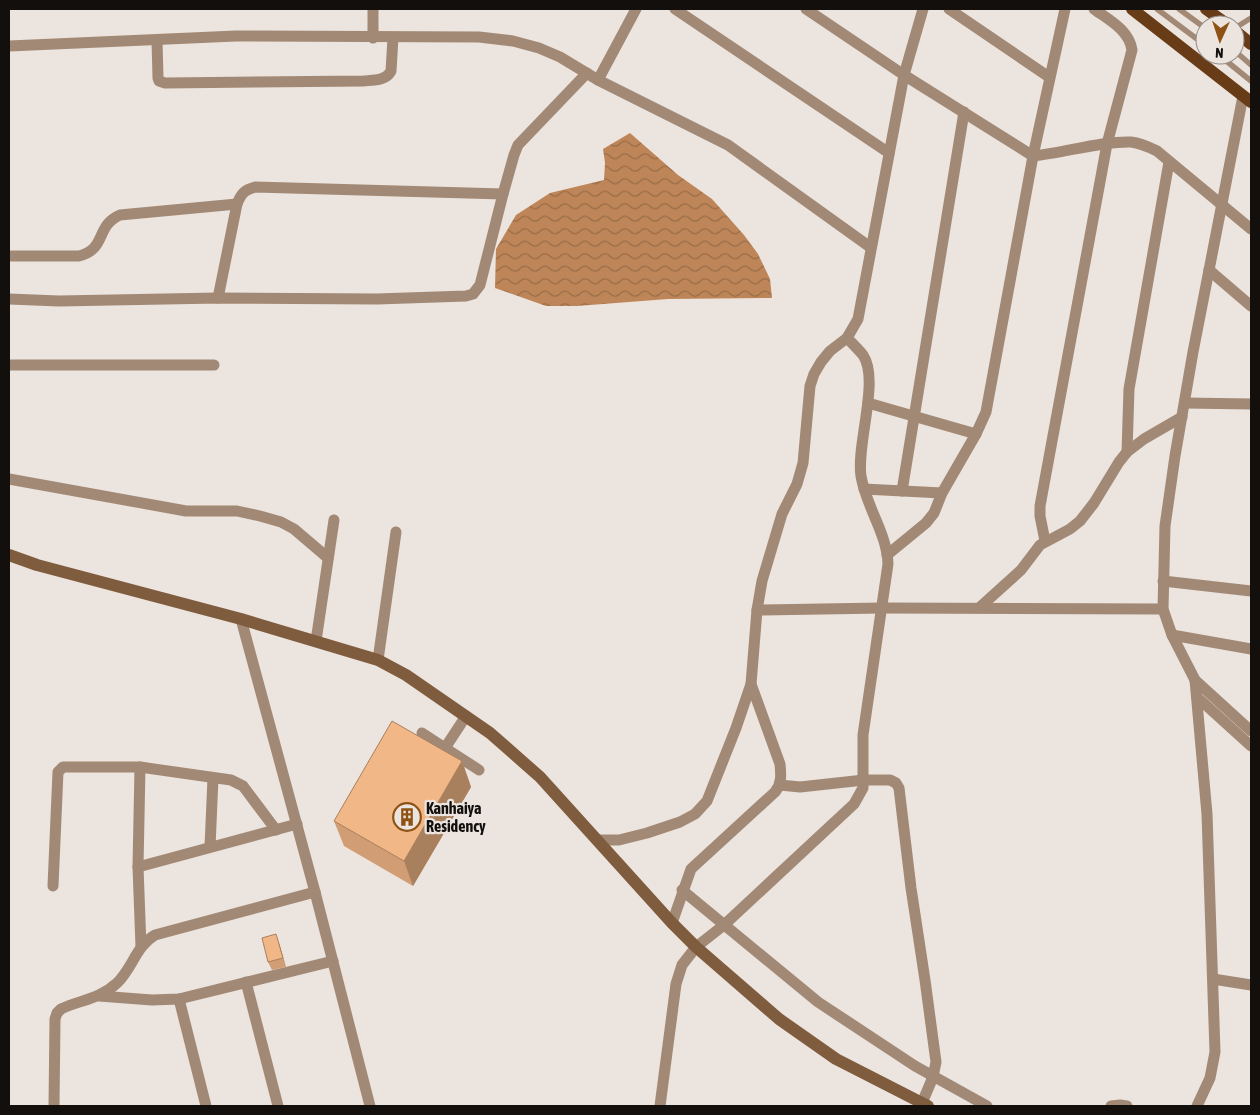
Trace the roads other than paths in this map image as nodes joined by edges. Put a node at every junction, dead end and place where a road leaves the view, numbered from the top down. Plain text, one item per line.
1 (373, 9) edge
2 (636, 9) edge
3 (675, 9) edge
4 (806, 9) edge
5 (923, 9) edge
6 (949, 9) edge
7 (1065, 9) edge
8 (1094, 9) edge
9 (1132, 9) edge
10 (1157, 9) edge
11 (1179, 9) edge
12 (1195, 21) edge
13 (373, 38) junction
14 (393, 38) junction
15 (1195, 38) edge
16 (157, 40) junction
17 (9, 46) edge
18 (1231, 65) edge
19 (587, 73) junction
20 (904, 75) junction
21 (1049, 77) junction
22 (598, 80) junction
23 (1251, 81) edge
24 (1247, 99) edge
25 (964, 112) junction
26 (1107, 144) junction
27 (889, 153) junction
28 (1033, 156) junction
29 (1169, 162) junction
30 (503, 194) junction
31 (237, 204) junction
32 (1222, 205) junction
33 (1251, 229) edge
34 (870, 247) junction
35 (9, 256) edge
36 (1209, 270) junction
37 (218, 298) junction
38 (9, 299) edge
39 (1251, 306) edge
40 (847, 338) junction
41 (9, 365) edge
42 (214, 366) dead end
43 (868, 403) junction
44 (1184, 403) junction
45 (1251, 404) edge
46 (913, 416) junction
47 (1182, 416) junction
48 (976, 434) junction
49 (1127, 452) junction
50 (9, 479) edge
51 (864, 489) junction
52 (902, 491) junction
53 (942, 492) junction
54 (334, 520) dead end
55 (396, 532) dead end
56 (1045, 541) junction
57 (9, 555) edge
58 (887, 555) junction
59 (328, 558) junction
60 (1163, 581) junction
61 (1251, 591) edge
62 (882, 608) junction
63 (979, 608) junction
64 (1163, 609) junction
65 (757, 610) junction
66 (241, 619) junction
67 (1172, 635) junction
68 (316, 641) junction
69 (1251, 649) edge
70 (378, 660) junction
71 (1195, 680) junction
72 (751, 684) junction
73 (1197, 698) junction
74 (466, 716) junction
75 (1251, 731) edge
76 (422, 734) dead end
77 (1251, 746) edge
78 (445, 748) junction
79 (140, 767) junction
80 (479, 770) dead end
81 (213, 778) junction
82 (864, 780) junction
83 (780, 785) junction
84 (295, 819) junction
85 (276, 830) junction
86 (597, 840) junction
87 (210, 847) junction
88 (138, 866) junction
89 (53, 886) dead end
90 (682, 890) junction
91 (315, 892) junction
92 (672, 923) junction
93 (724, 926) junction
94 (141, 947) junction
95 (696, 947) junction
96 (333, 961) junction
97 (1213, 979) junction
98 (246, 982) junction
99 (1251, 985) edge
100 (99, 996) junction
101 (179, 999) junction
102 (933, 1077) junction
103 (925, 1105) edge
104 (54, 1106) edge
105 (206, 1106) edge
106 (278, 1106) edge
107 (370, 1106) edge
108 (660, 1106) edge
109 (987, 1106) edge
110 (1111, 1106) edge
111 (1127, 1106) edge
112 (1197, 1106) edge

1 - 13 street
2 - 22 street
3 - 27 street
4 - 20 street
5 - 20 street
6 - 21 street
7 - 21 street
8 - 26 street
9 - 24 main road
10 - 15 lane
11 - 12 lane
13 - 14 street
13 - 16 street
14 - 16 street
14 - 19 street
16 - 17 street
18 - 23 lane
19 - 22 street
19 - 30 street
20 - 25 street
20 - 27 street
21 - 28 street
22 - 34 street
24 - 32 street
25 - 28 street
25 - 46 street
26 - 28 street
26 - 29 street
26 - 56 street
27 - 34 street
28 - 48 street
29 - 32 street
29 - 49 street
30 - 31 street
30 - 37 street
31 - 35 street
31 - 37 street
32 - 33 street
32 - 36 street
34 - 40 street
36 - 39 street
36 - 44 street
37 - 38 street
40 - 43 street
40 - 65 street
41 - 42 street
43 - 46 street
43 - 51 street
44 - 45 street
44 - 47 street
46 - 48 street
46 - 52 street
47 - 49 street
47 - 60 street
48 - 53 street
49 - 56 street
50 - 59 street
51 - 52 street
51 - 58 street
52 - 53 street
53 - 58 street
54 - 59 street
55 - 70 street
56 - 63 street
57 - 66 street
58 - 62 street
59 - 68 street
60 - 61 street
60 - 64 street
62 - 63 street
62 - 65 street
62 - 82 street
63 - 64 street
64 - 67 street
65 - 72 street
66 - 68 street
66 - 84 street
67 - 69 street
67 - 71 street
68 - 70 street
70 - 74 street
71 - 73 street
71 - 75 street
72 - 83 street
72 - 86 street
73 - 77 street
73 - 97 street
74 - 78 street
74 - 86 street
76 - 78 street
78 - 80 street
79 - 81 street
79 - 88 street
79 - 89 street
81 - 85 street
81 - 87 street
82 - 83 street
82 - 93 street
82 - 102 street
83 - 90 street
84 - 85 street
84 - 91 street
85 - 87 street
86 - 92 street
87 - 88 street
88 - 94 street
90 - 92 street
90 - 93 street
91 - 94 street
91 - 96 street
92 - 95 street
93 - 95 street
93 - 102 street
94 - 100 street
95 - 103 street
95 - 108 street
96 - 98 street
96 - 107 street
97 - 99 street
97 - 112 street
98 - 101 street
98 - 106 street
100 - 101 street
100 - 104 street
101 - 105 street
102 - 103 street
102 - 109 street
110 - 111 street

